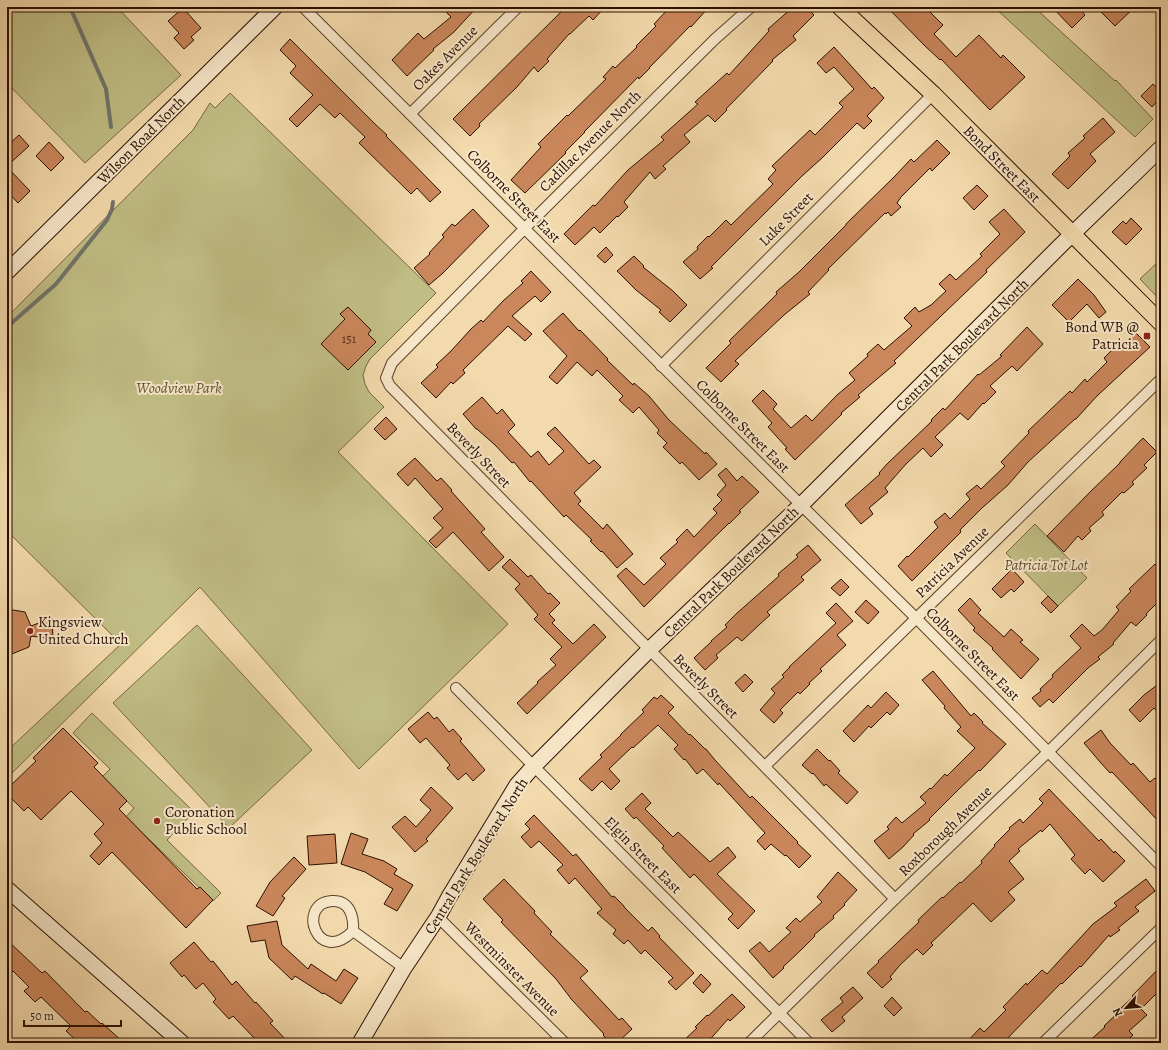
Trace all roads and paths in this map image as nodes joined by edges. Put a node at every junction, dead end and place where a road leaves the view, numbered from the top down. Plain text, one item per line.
1 (275, 7) edge
2 (303, 7) edge
3 (518, 7) edge
4 (751, 7) edge
5 (840, 7) edge
6 (933, 94) junction
7 (410, 114) junction
8 (1161, 148) edge
9 (525, 228) junction
10 (1072, 234) junction
11 (7, 272) edge
12 (1161, 323) edge
13 (661, 366) junction
14 (1161, 379) edge
15 (428, 425) joint
16 (801, 506) junction
17 (916, 618) junction
18 (1161, 640) edge
19 (649, 650) junction
20 (456, 688) dead end
21 (1048, 752) junction
22 (765, 766) junction
23 (533, 767) junction
24 (1161, 866) edge
25 (7, 889) edge
26 (895, 899) junction
27 (438, 917) junction
28 (1161, 928) edge
29 (352, 931) junction
30 (404, 968) junction
31 (779, 1013) junction
32 (182, 1043) edge
33 (360, 1043) edge
34 (565, 1043) edge
35 (749, 1043) edge
36 (809, 1043) edge
37 (1043, 1043) edge

1 - 11 street, Wilson Road North
2 - 7 street, Colborne Street East
3 - 7 street, Oakes Avenue
4 - 9 street, Cadillac Avenue North
5 - 6 main road, Bond Street East
6 - 10 main road, Bond Street East
6 - 13 street, Luke Street
7 - 9 street, Colborne Street East
8 - 10 street, Central Park Boulevard North
9 - 13 street, Colborne Street East
9 - 15 street, Cadillac Avenue North
10 - 12 main road, Bond Street East
10 - 16 street, Central Park Boulevard North
13 - 16 street, Colborne Street East
14 - 17 street, Patricia Avenue
15 - 19 street, Beverly Street
16 - 17 street, Colborne Street East
16 - 19 street, Central Park Boulevard North
17 - 21 street, Colborne Street East
17 - 22 street, Patricia Avenue
18 - 21 street, Roxborough Avenue
19 - 22 street, Beverly Street
19 - 23 street, Central Park Boulevard North
20 - 23 street, Elgin Street East
21 - 24 street, Colborne Street East
21 - 26 street, Roxborough Avenue
22 - 26 street, Beverly Street
23 - 27 street, Central Park Boulevard North
23 - 31 street, Elgin Street East
25 - 32 street
26 - 31 street, Roxborough Avenue
27 - 30 street, Central Park Boulevard North
27 - 34 street, Westminster Avenue
28 - 37 street
29 - 29 street
29 - 30 street
30 - 33 street, Central Park Boulevard North
31 - 35 street, Roxborough Avenue
31 - 36 street, Elgin Street East

